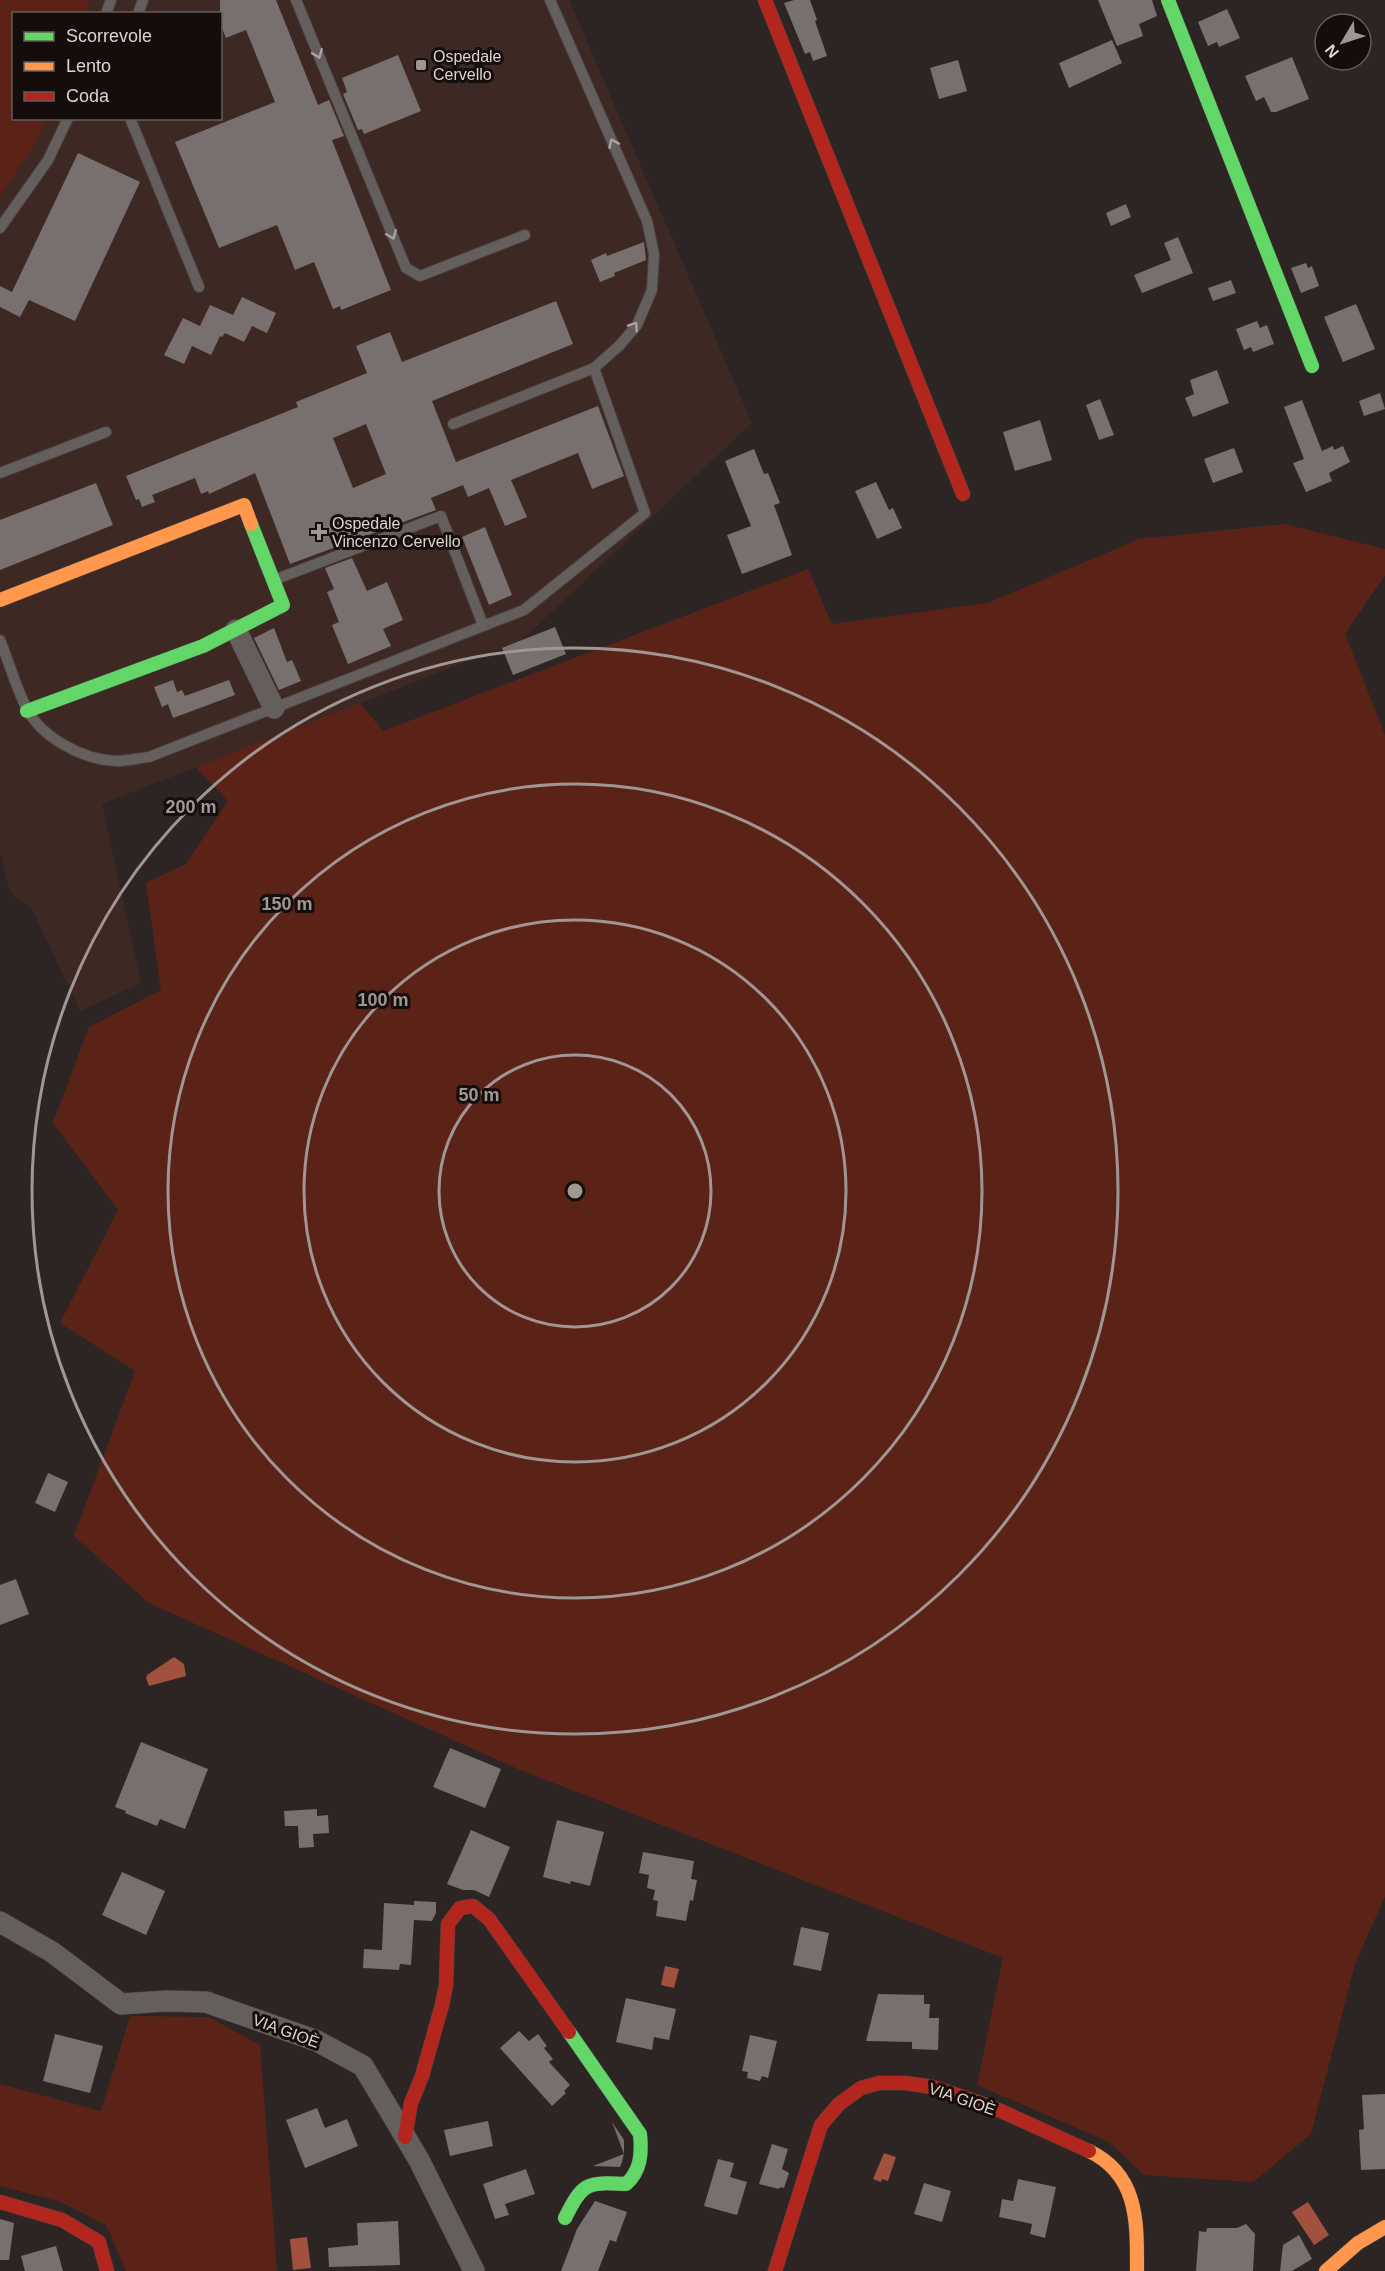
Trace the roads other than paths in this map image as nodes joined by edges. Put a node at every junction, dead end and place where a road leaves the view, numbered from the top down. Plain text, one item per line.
1 (296, 0) edge
2 (550, 0) edge
3 (765, 0) edge
4 (1168, 0) edge
5 (67, 120) edge
6 (130, 120) edge
7 (0, 228) edge
8 (525, 235) dead end
9 (199, 287) dead end
10 (1312, 366) dead end
11 (594, 368) junction
12 (453, 424) dead end
13 (106, 432) dead end
14 (0, 473) edge
15 (963, 494) dead end
16 (274, 580) junction
17 (0, 600) edge
18 (483, 625) junction
19 (236, 630) junction
20 (0, 640) edge
21 (274, 708) junction
22 (27, 711) junction
23 (0, 1922) edge
24 (405, 2137) junction
25 (0, 2202) edge
26 (565, 2218) dead end
27 (1385, 2227) edge
28 (107, 2271) edge
29 (474, 2271) edge
30 (775, 2271) edge
31 (1137, 2271) edge
32 (1326, 2271) edge

1 -> 8 lane
11 -> 2 lane
3 - 15 street
4 - 10 street
5 - 7 lane
6 - 9 lane
11 - 12 lane
11 - 18 lane
13 - 14 lane
16 - 17 street
16 - 18 lane
16 - 19 street
18 - 21 lane
19 - 21 street
19 - 22 street
20 - 22 lane
21 - 22 lane
23 - 24 street, VIA GIOÈ
24 - 26 street
24 - 29 street, VIA GIOÈ
25 - 28 street
27 - 32 street
30 - 31 street, VIA GIOÈ

